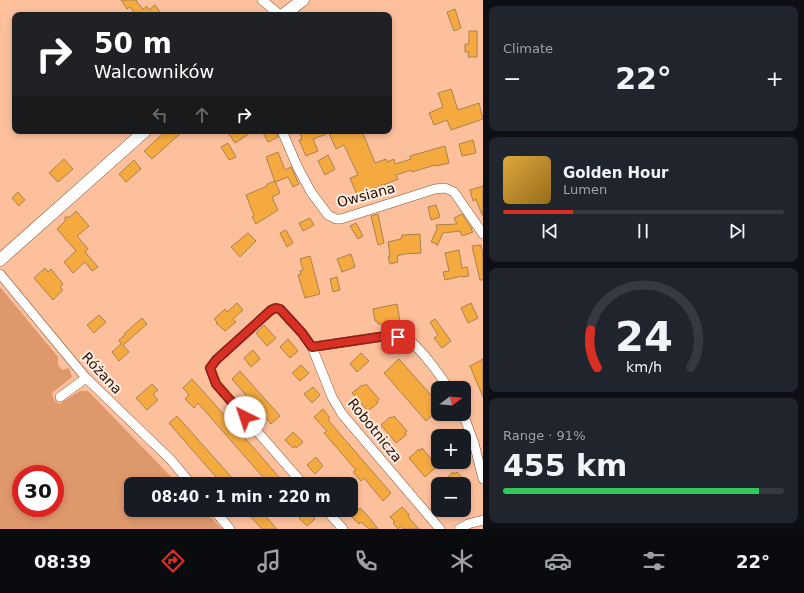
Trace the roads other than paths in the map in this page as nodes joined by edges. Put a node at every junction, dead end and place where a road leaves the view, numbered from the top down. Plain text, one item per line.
1 (262, 0) edge
2 (303, 0) edge
3 (276, 12) edge
4 (287, 12) edge
5 (143, 134) edge
6 (283, 134) edge
7 (483, 234) edge
8 (0, 260) edge
9 (0, 274) edge
10 (312, 347) junction
11 (86, 378) junction
12 (443, 381) edge
13 (60, 397) dead end
14 (466, 421) edge
15 (185, 477) edge
16 (297, 477) edge
17 (483, 479) edge
18 (220, 517) edge
19 (332, 517) edge
20 (483, 520) edge
21 (230, 529) edge
22 (343, 529) edge
23 (440, 529) edge
24 (459, 529) edge

1 - 3 street
2 - 4 street
5 - 8 street
6 - 7 street, Owsiana
9 - 11 street, Różana
10 - 12 street
10 - 16 street, Robotnicza
10 - 23 street, Robotnicza
11 - 13 street
11 - 15 street, Różana
14 - 17 street
18 - 21 street
19 - 22 street
20 - 24 street

